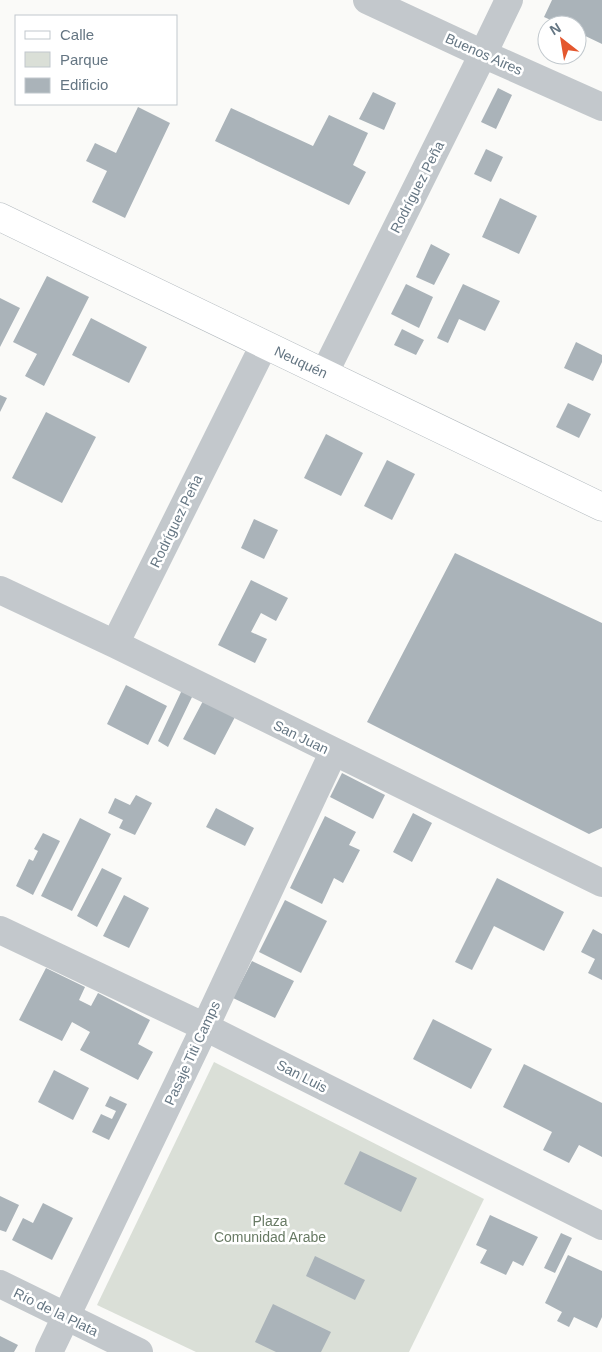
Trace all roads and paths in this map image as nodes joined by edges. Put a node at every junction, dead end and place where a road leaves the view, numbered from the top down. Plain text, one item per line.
1 (367, 0) edge
2 (509, 0) edge
3 (484, 54) junction
4 (602, 107) edge
5 (0, 217) edge
6 (264, 345) junction
7 (325, 372) junction
8 (602, 507) edge
9 (0, 590) edge
10 (115, 644) junction
11 (334, 753) junction
12 (602, 883) edge
13 (0, 930) edge
14 (205, 1027) junction
15 (602, 1226) edge
16 (0, 1284) edge
17 (66, 1317) junction
18 (50, 1352) edge
19 (139, 1352) edge

1 - 3 street, Buenos Aires
2 - 3 street, Rodríguez Peña
3 - 4 street, Buenos Aires
3 - 7 street, Rodríguez Peña
5 - 6 street, Neuquén
6 - 7 street, Neuquén
6 - 10 street, Rodríguez Peña
7 - 8 street, Neuquén
9 - 10 street, San Juan
10 - 11 street, San Juan
11 - 12 street, San Juan
11 - 14 street, Pasaje Titi Camps
13 - 14 street, San Luis
14 - 15 street, San Luis
14 - 17 street, Pasaje Titi Camps
16 - 17 street, Río de la Plata
17 - 18 street, Pasaje Titi Camps
17 - 19 street, Río de la Plata

